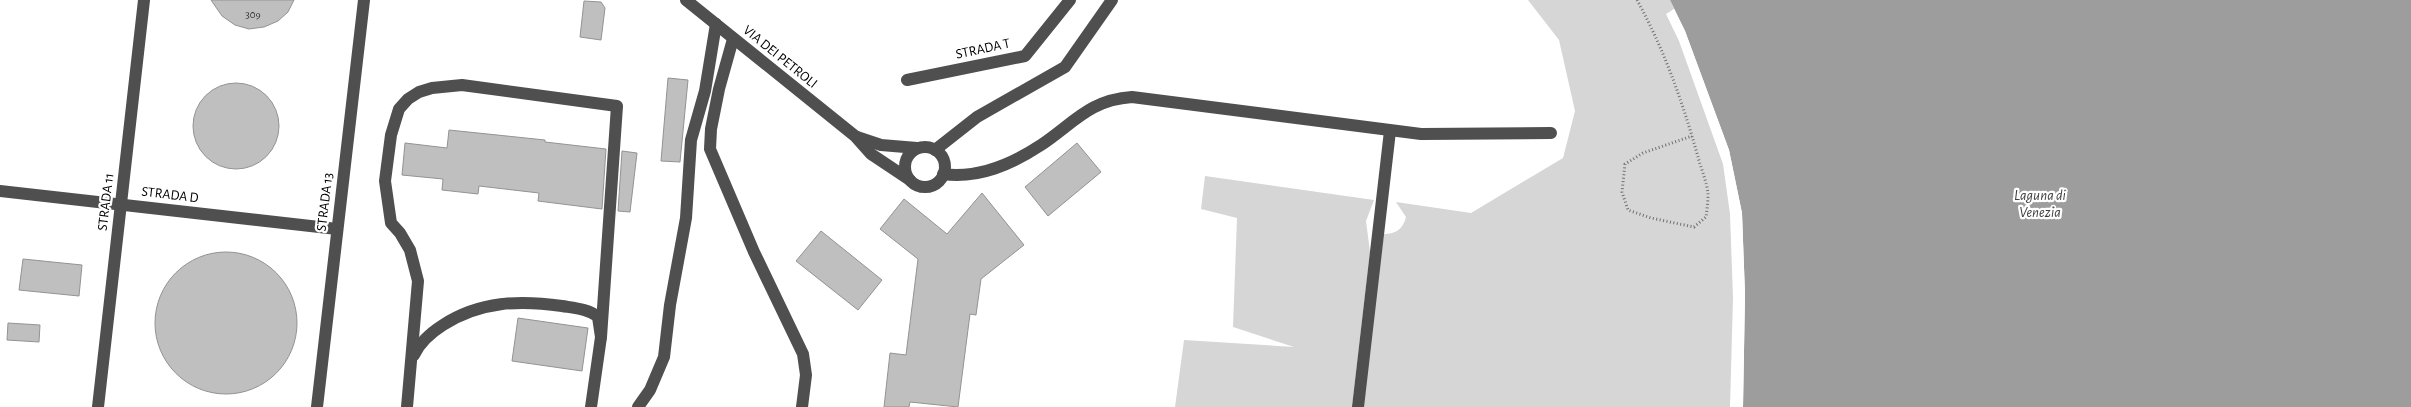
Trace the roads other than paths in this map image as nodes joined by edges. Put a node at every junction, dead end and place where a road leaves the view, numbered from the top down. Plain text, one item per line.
1 (144, 0) edge
2 (364, 0) edge
3 (686, 0) edge
4 (1070, 0) edge
5 (1112, 0) edge
6 (716, 24) junction
7 (733, 39) junction
8 (907, 80) dead end
9 (1390, 131) junction
10 (1551, 133) dead end
11 (855, 136) junction
12 (917, 148) junction
13 (935, 150) junction
14 (944, 174) junction
15 (910, 180) junction
16 (0, 190) edge
17 (121, 204) junction
18 (337, 229) junction
19 (601, 337) junction
20 (413, 356) junction
21 (98, 407) edge
22 (317, 407) edge
23 (407, 407) edge
24 (592, 407) edge
25 (638, 407) edge
26 (802, 407) edge
27 (1358, 407) edge

1 - 17 street, STRADA 11
2 - 18 street, STRADA 13
3 - 6 street, VIA DEI PETROLI
4 - 8 street, STRADA T
5 - 13 street
6 - 7 street, VIA DEI PETROLI
6 - 25 street
7 - 11 street, VIA DEI PETROLI
7 - 26 street
9 - 10 street
9 - 14 street
9 - 27 street
11 - 12 street, VIA DEI PETROLI
11 - 15 street, VIA DEI PETROLI
12 - 13 street
12 - 15 street
13 - 14 street
14 - 15 street
16 - 17 street, STRADA D
17 - 18 street, STRADA D
17 - 21 street, STRADA 11
18 - 22 street, STRADA 13
19 - 20 street
19 - 20 street
19 - 24 street
20 - 23 street

